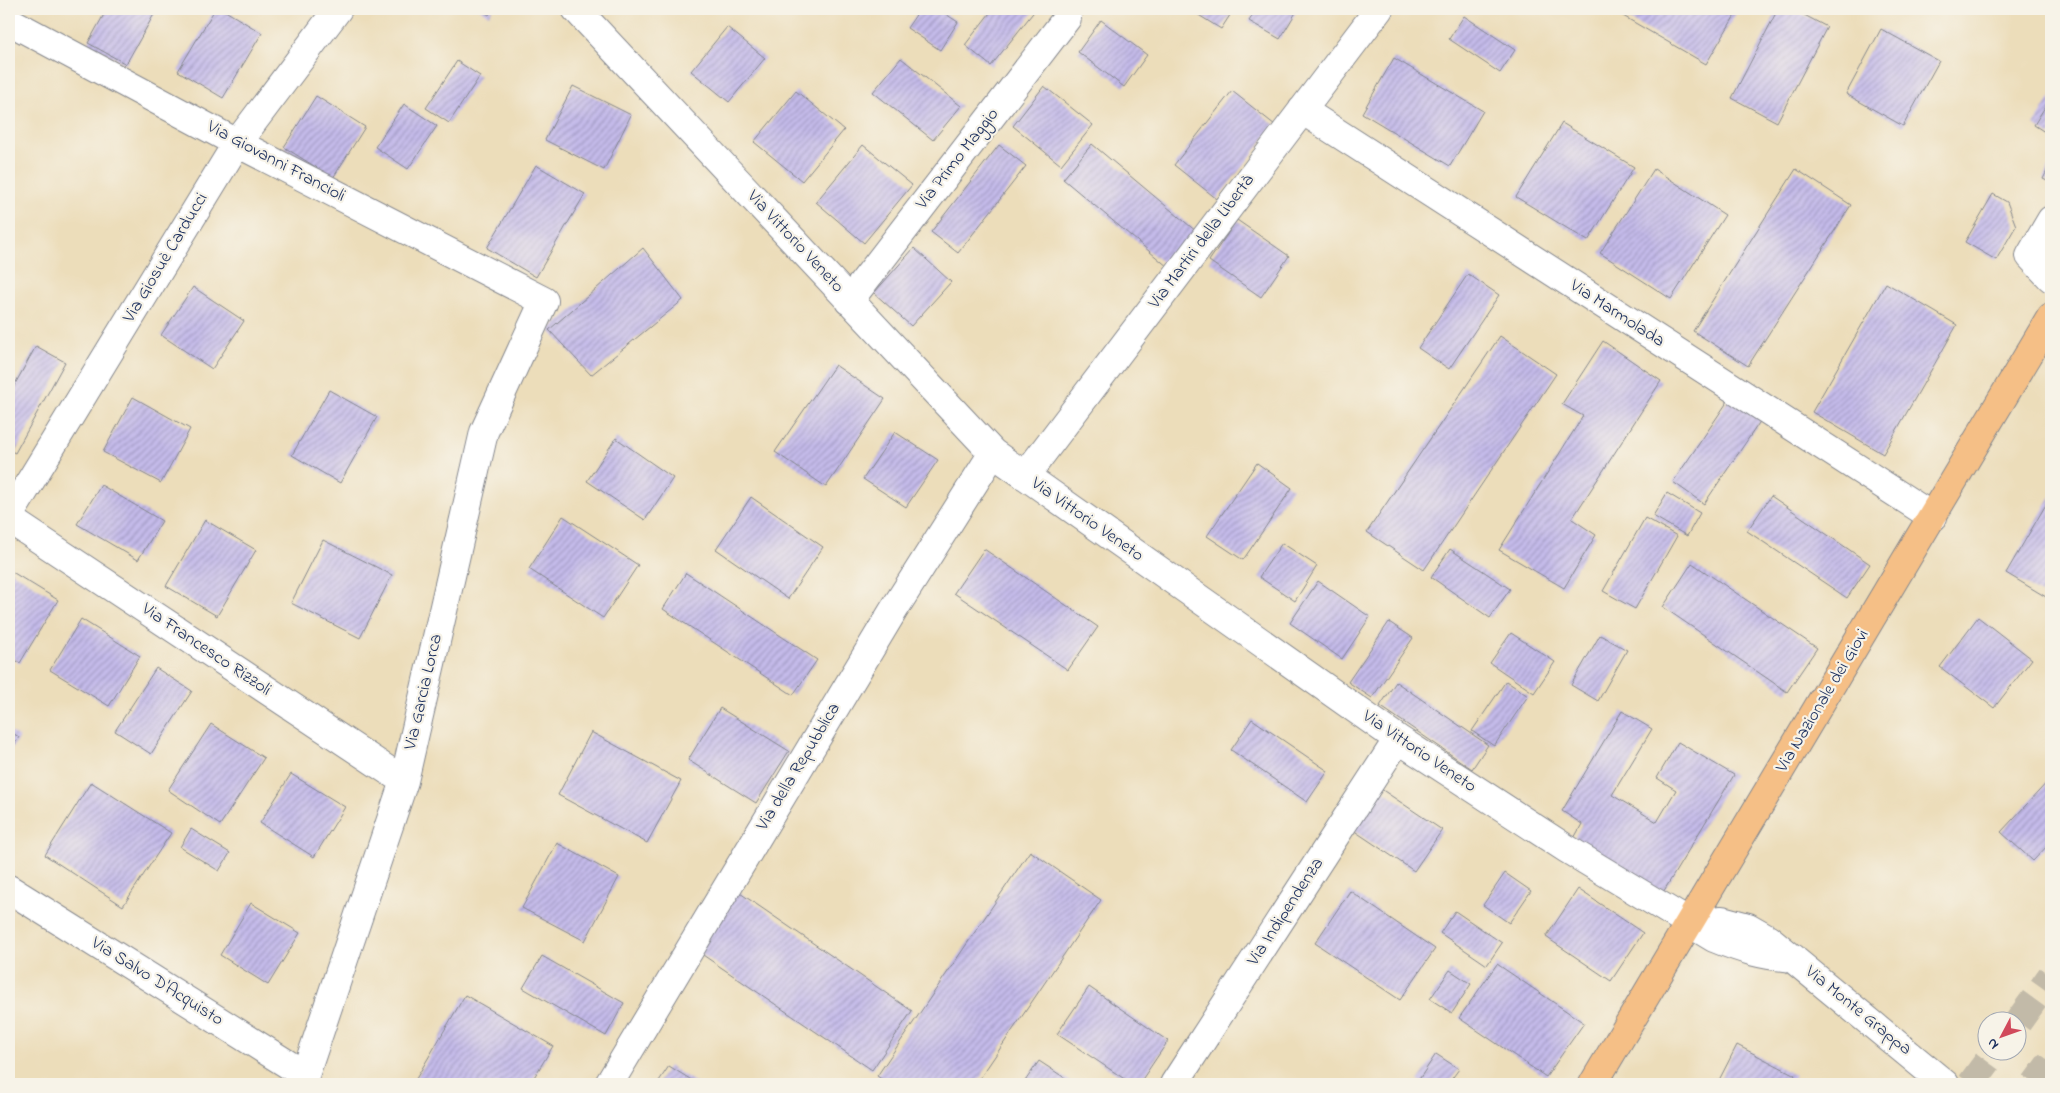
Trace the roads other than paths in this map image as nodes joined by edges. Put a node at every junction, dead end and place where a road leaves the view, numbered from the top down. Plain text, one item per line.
1 (338, 9) edge
2 (576, 9) edge
3 (1379, 9) edge
4 (1067, 18) dead end
5 (9, 21) edge
6 (1302, 110) junction
7 (237, 143) junction
8 (2051, 220) edge
9 (2051, 278) edge
10 (849, 300) junction
11 (544, 301) joint
12 (2051, 317) edge
13 (994, 453) junction
14 (1025, 476) junction
15 (1933, 517) junction
16 (9, 518) edge
17 (1398, 739) junction
18 (404, 781) junction
19 (9, 889) edge
20 (1690, 923) junction
21 (304, 1080) edge
22 (609, 1084) edge
23 (1174, 1084) edge
24 (1593, 1084) edge
25 (1945, 1084) edge

1 - 7 street, Via Giosuè Carducci
2 - 10 street, Via Vittorio Veneto
3 - 6 street, Via Martiri della Libertà
4 - 10 street, Via Primo Maggio
5 - 7 street, Via Giovanni Francioli
6 - 14 street, Via Martiri della Libertà
6 - 15 street, Via Marmolada
7 - 11 street, Via Giovanni Francioli
7 - 16 street, Via Giosuè Carducci
8 - 9 street
10 - 13 street, Via Vittorio Veneto
11 - 18 street, Via Garcia Lorca
12 - 15 main road, Via Nazionale dei Giovi
13 - 14 street, Via Vittorio Veneto
13 - 22 street, Via della Repubblica
14 - 17 street, Via Vittorio Veneto
15 - 20 main road, Via Nazionale dei Giovi
16 - 18 street, Via Francesco Rizzoli
17 - 20 street, Via Vittorio Veneto
17 - 23 street, Via Indipendenza
18 - 21 street, Via Garcia Lorca
19 - 21 street, Via Salvo D'Acquisto
20 - 24 main road, Via Nazionale dei Giovi
20 - 25 street, Via Monte Grappa

